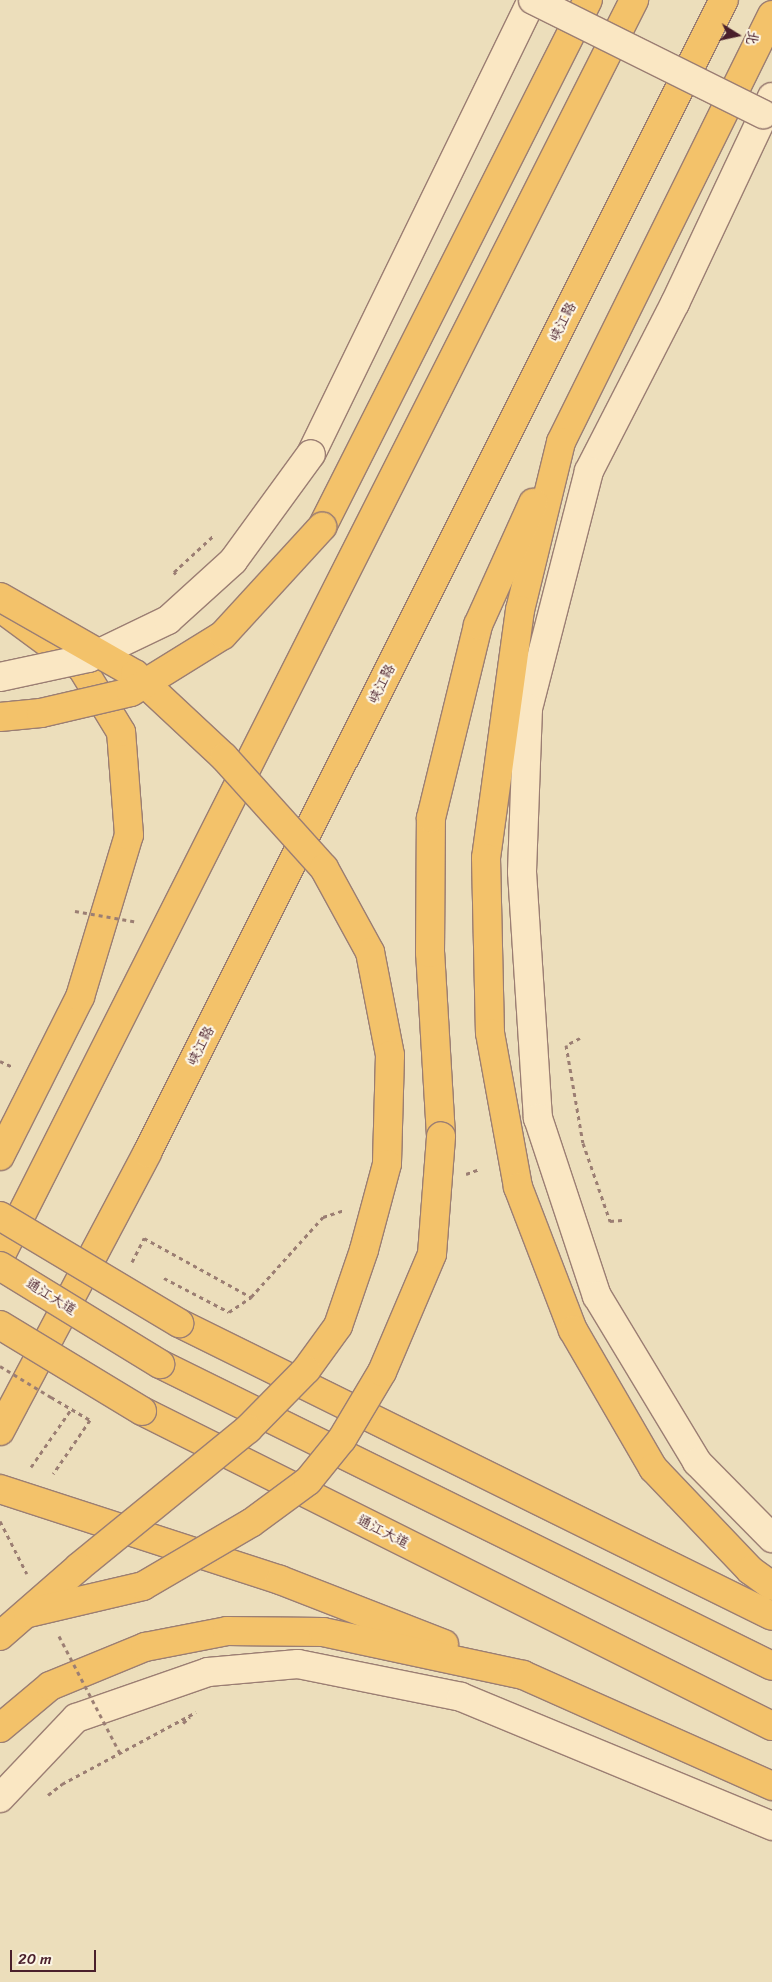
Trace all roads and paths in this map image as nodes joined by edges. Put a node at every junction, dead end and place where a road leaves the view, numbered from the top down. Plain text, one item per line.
1 (532, 0) edge
2 (588, 0) edge
3 (634, 0) edge
4 (724, 0) edge
5 (772, 16) edge
6 (768, 105) edge
7 (561, 442) junction
8 (221, 530) dead end
9 (174, 572) dead end
10 (0, 597) edge
11 (0, 612) edge
12 (0, 677) edge
13 (0, 717) edge
14 (75, 910) dead end
15 (138, 922) dead end
16 (580, 1038) dead end
17 (0, 1061) edge
18 (14, 1068) dead end
19 (0, 1156) edge
20 (0, 1216) edge
21 (622, 1220) dead end
22 (0, 1257) edge
23 (0, 1266) edge
24 (130, 1267) dead end
25 (161, 1276) dead end
26 (251, 1296) dead end
27 (229, 1312) dead end
28 (0, 1325) edge
29 (0, 1366) edge
30 (76, 1401) dead end
31 (0, 1430) edge
32 (22, 1464) dead end
33 (31, 1467) junction
34 (39, 1470) dead end
35 (47, 1472) dead end
36 (0, 1489) edge
37 (772, 1538) edge
38 (772, 1586) edge
39 (772, 1616) edge
40 (0, 1619) edge
41 (54, 1626) dead end
42 (0, 1636) edge
43 (772, 1666) edge
44 (522, 1675) junction
45 (183, 1723) dead end
46 (772, 1726) edge
47 (0, 1728) edge
48 (120, 1753) junction
49 (772, 1786) edge
50 (48, 1795) dead end
51 (0, 1798) edge
52 (772, 1826) edge

1 - 6 main road, bridge
1 - 12 main road, bridge
2 - 13 main road, bridge
3 - 22 main road
4 - 31 main road, 峡江路
5 - 7 main road
6 - 37 main road
7 - 38 main road
7 - 40 main road, bridge
8 - 9 path
10 - 42 main road, bridge
11 - 19 main road, bridge
14 - 15 path, bridge
16 - 21 path
17 - 18 path
20 - 39 main road, bridge
23 - 43 main road, 通江大道, bridge
24 - 26 path
25 - 27 path
28 - 46 main road, 通江大道, bridge
29 - 35 path, bridge
30 - 33 path
32 - 33 path
33 - 34 path
36 - 44 main road
41 - 48 path, bridge
44 - 47 main road
44 - 49 main road
45 - 48 path
48 - 50 path
51 - 52 main road

